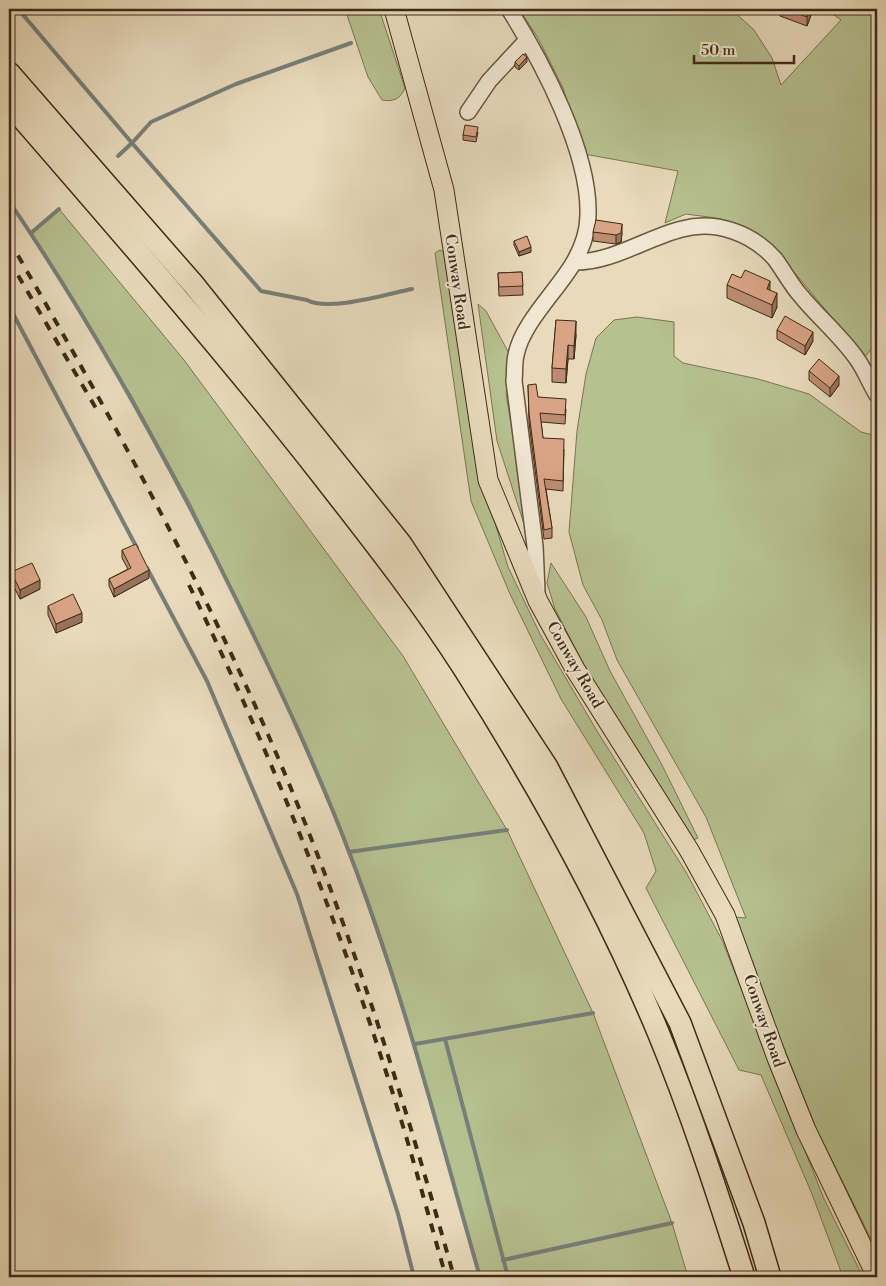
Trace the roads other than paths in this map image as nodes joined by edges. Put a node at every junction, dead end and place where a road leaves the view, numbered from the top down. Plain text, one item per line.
1 (394, 9) edge
2 (509, 9) edge
3 (526, 40) junction
4 (9, 73) edge
5 (9, 103) edge
6 (468, 112) dead end
7 (574, 262) junction
8 (877, 395) edge
9 (538, 601) junction
10 (712, 1177) junction
11 (739, 1277) edge
12 (744, 1277) edge
13 (771, 1277) edge
14 (877, 1277) edge

1 - 9 main road, Conway Road
2 - 3 street
3 - 6 street
3 - 7 street
4 - 13 highway
5 - 10 highway
7 - 8 street
7 - 9 street
9 - 14 main road, Conway Road
10 - 11 highway
10 - 12 highway

